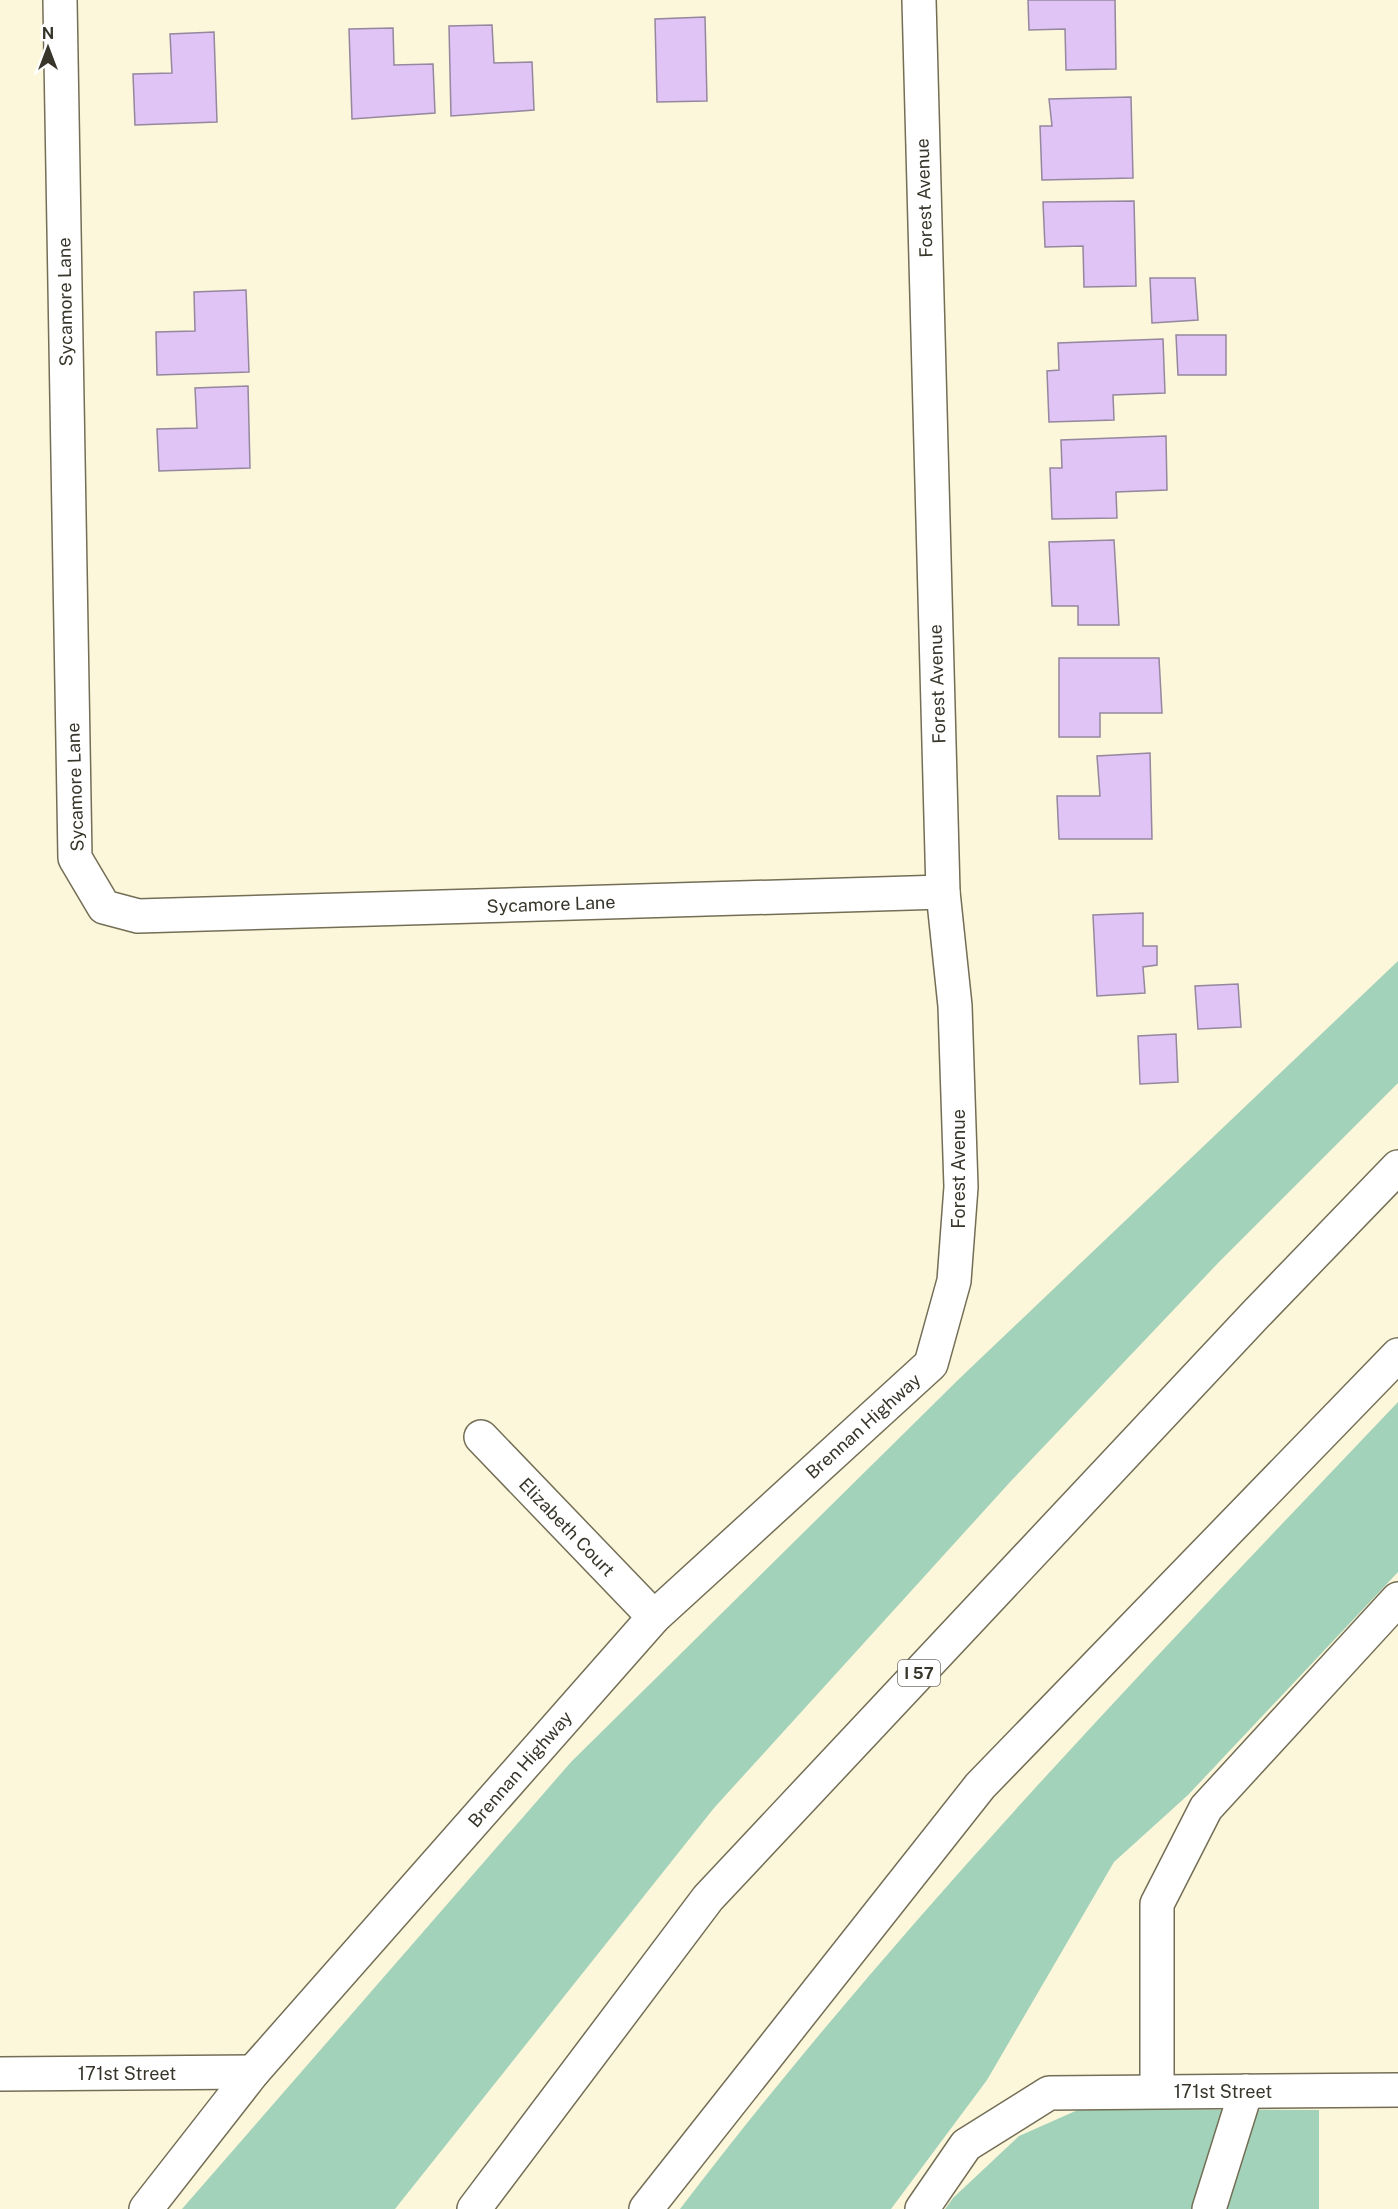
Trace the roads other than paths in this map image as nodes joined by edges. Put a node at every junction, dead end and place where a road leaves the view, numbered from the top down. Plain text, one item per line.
1 (60, 0) edge
2 (919, 0) edge
3 (943, 892) junction
4 (1398, 1167) edge
5 (1398, 1355) edge
6 (931, 1364) joint
7 (481, 1437) dead end
8 (1398, 1599) edge
9 (654, 1617) junction
10 (253, 2072) junction
11 (0, 2074) edge
12 (1398, 2090) edge
13 (1157, 2091) junction
14 (1246, 2091) junction
15 (146, 2209) edge
16 (474, 2209) edge
17 (646, 2209) edge
18 (922, 2209) edge
19 (1209, 2209) edge

1 - 3 main road, Sycamore Lane
2 - 3 main road, Forest Avenue
3 - 6 main road, Forest Avenue
4 - 16 main road, I 57
5 - 17 main road
6 - 9 main road, Brennan Highway
7 - 9 main road, Elizabeth Court
8 - 13 main road
9 - 10 main road, Brennan Highway
10 - 11 main road, 171st Street
10 - 15 main road, Brennan Highway
12 - 14 main road, 171st Street
13 - 14 main road, 171st Street
13 - 18 main road, 171st Street
14 - 19 main road

